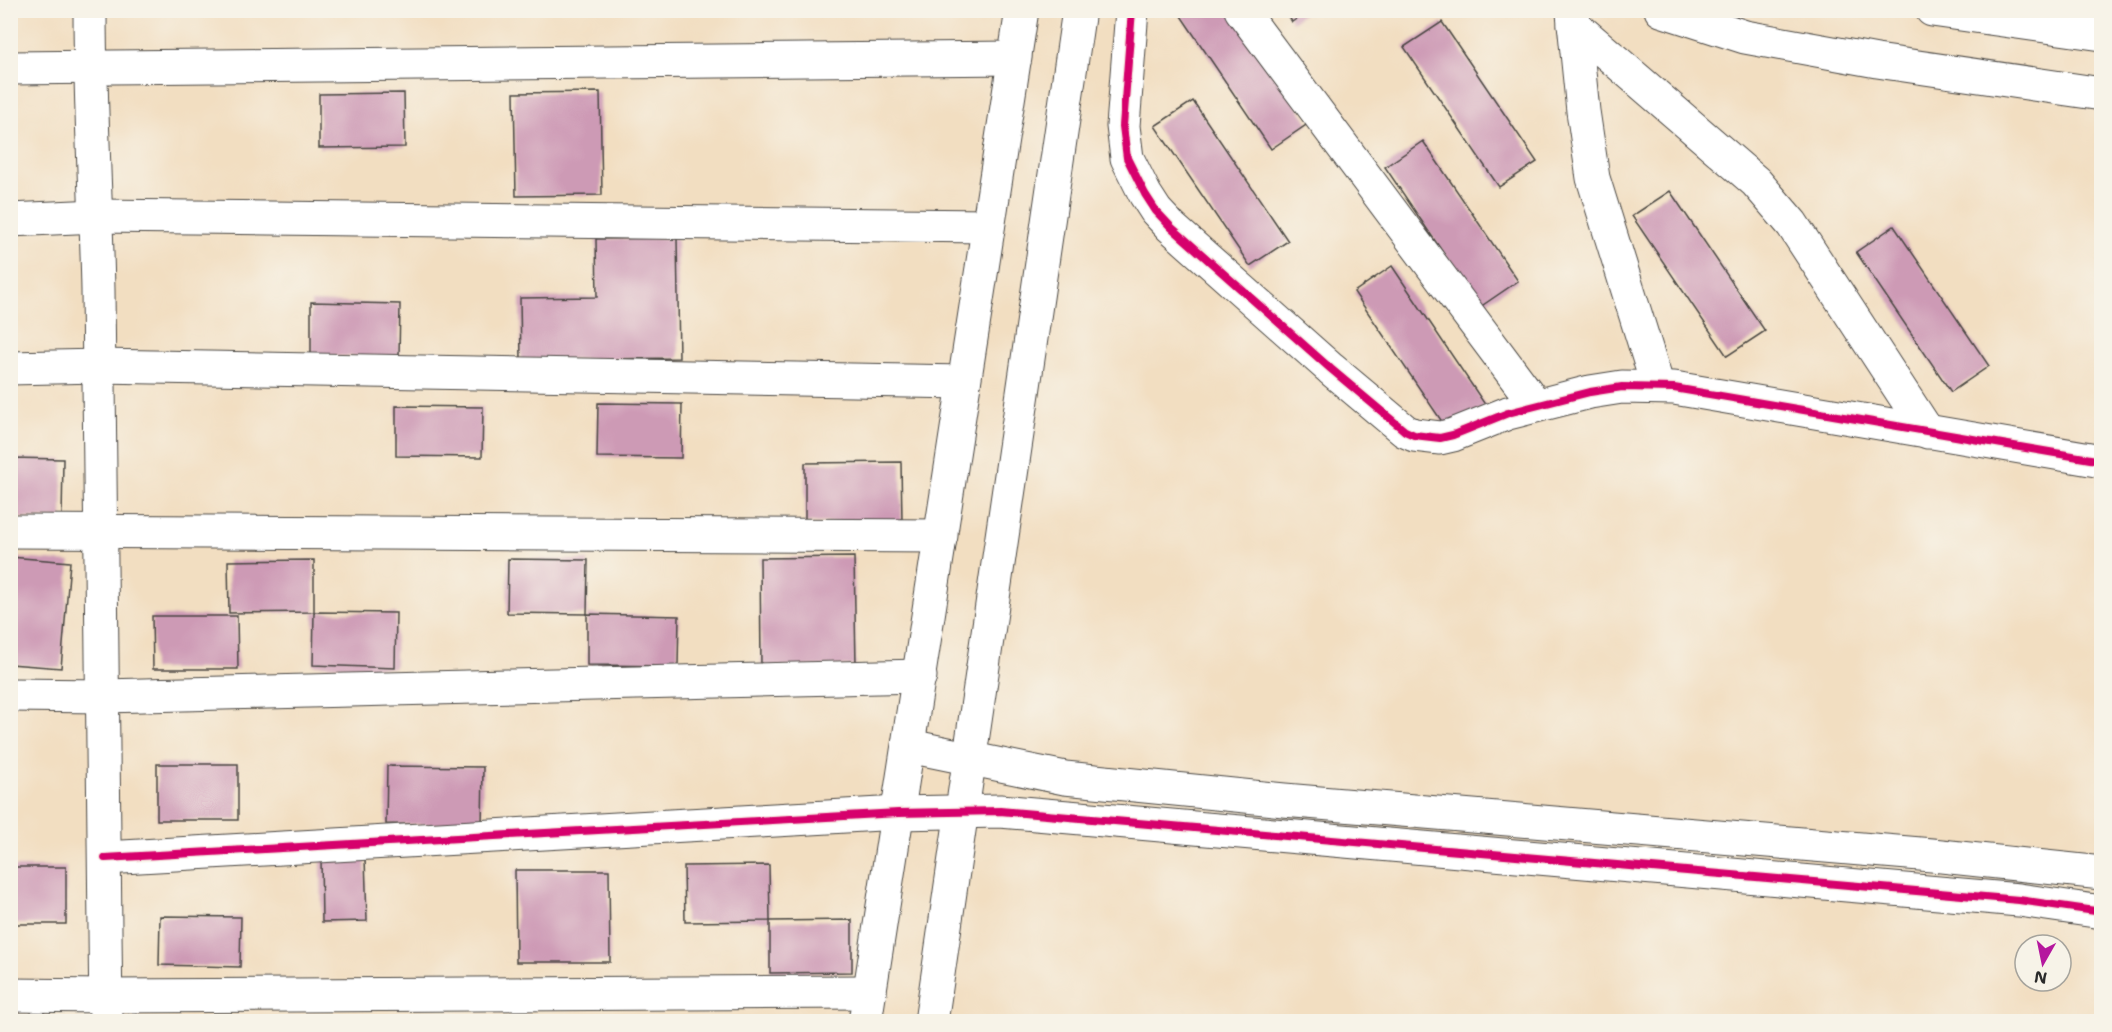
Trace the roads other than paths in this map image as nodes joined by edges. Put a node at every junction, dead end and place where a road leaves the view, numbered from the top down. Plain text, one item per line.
1 (90, 10) edge
2 (1022, 10) edge
3 (1079, 10) edge
4 (1132, 10) edge
5 (1240, 10) edge
6 (1661, 10) edge
7 (1932, 10) edge
8 (1574, 18) edge
9 (2102, 34) edge
10 (1015, 58) junction
11 (90, 67) junction
12 (10, 68) edge
13 (2102, 94) edge
14 (97, 216) junction
15 (10, 220) edge
16 (988, 226) junction
17 (99, 366) junction
18 (10, 368) edge
19 (964, 382) junction
20 (1658, 387) junction
21 (1536, 405) junction
22 (1928, 432) junction
23 (2102, 461) edge
24 (10, 531) edge
25 (102, 532) junction
26 (941, 536) junction
27 (920, 676) junction
28 (10, 695) edge
29 (104, 696) junction
30 (909, 746) junction
31 (970, 759) junction
32 (962, 811) junction
33 (898, 813) junction
34 (105, 858) junction
35 (2102, 873) edge
36 (2102, 912) edge
37 (10, 994) edge
38 (868, 1007) edge
39 (106, 1009) edge
40 (931, 1022) edge

1 - 11 street
2 - 10 street
3 - 31 street
4 - 21 street
5 - 21 street
6 - 13 street
7 - 9 street
8 - 20 street
8 - 22 street
10 - 11 street
10 - 16 street
11 - 12 street
11 - 14 street
14 - 15 street
14 - 16 street
14 - 17 street
16 - 19 street
17 - 18 street
17 - 19 street
17 - 25 street
19 - 26 street
20 - 21 street
20 - 22 street
22 - 23 street
24 - 25 street
25 - 26 street
25 - 29 street
26 - 27 street
27 - 29 street
27 - 30 street
28 - 29 street
29 - 34 street
30 - 31 street
30 - 33 street
31 - 32 street
31 - 35 street
32 - 33 street
32 - 36 street
32 - 40 street
33 - 34 street
33 - 38 street
34 - 39 street
37 - 39 street
38 - 39 street

